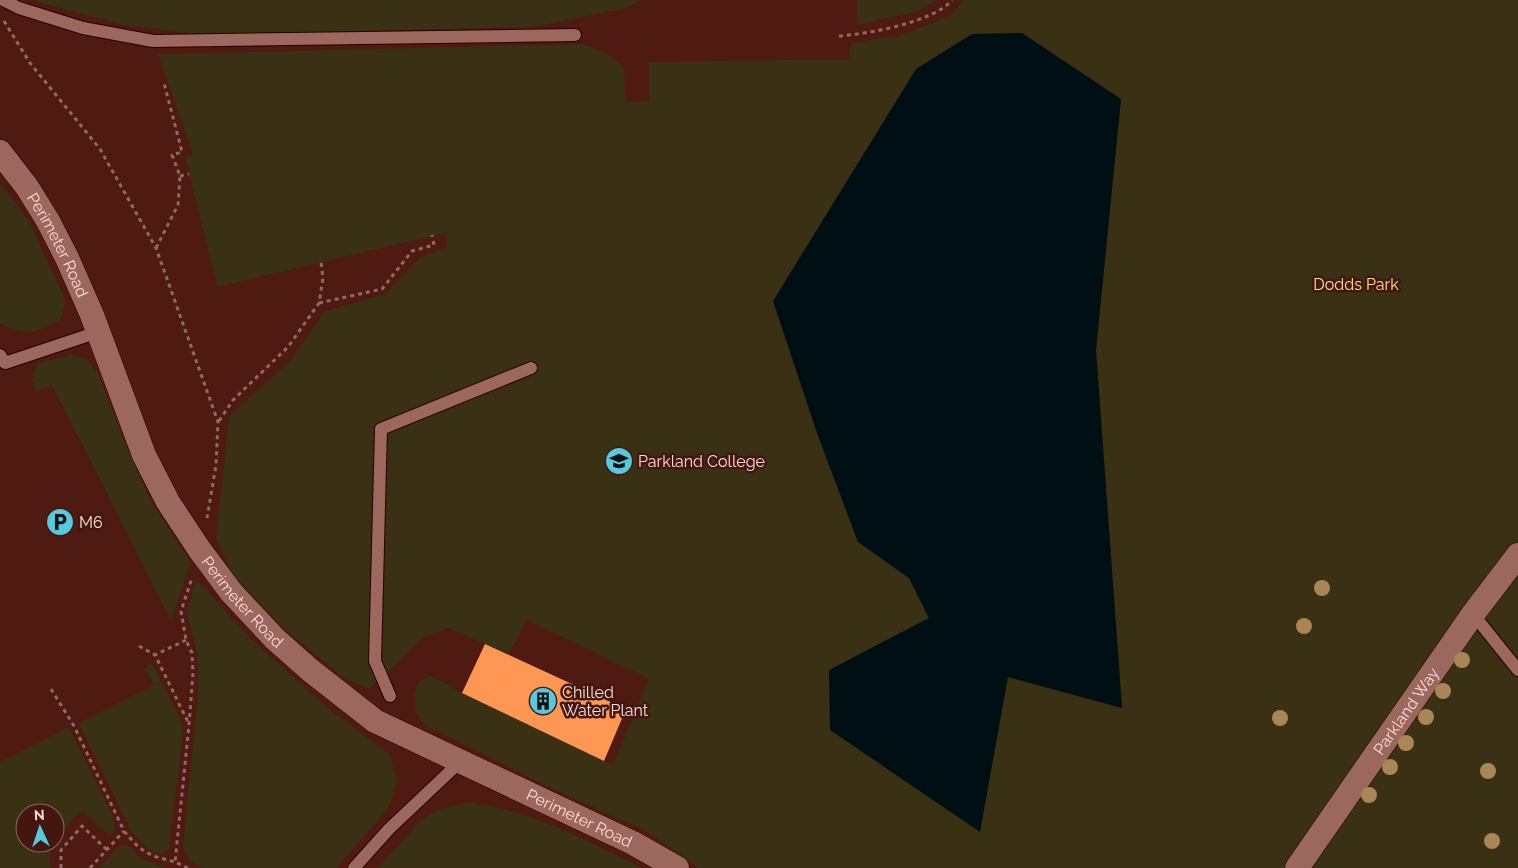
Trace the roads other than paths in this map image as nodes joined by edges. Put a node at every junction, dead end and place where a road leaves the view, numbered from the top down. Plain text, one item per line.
1 (3, 0) edge
2 (575, 35) dead end
3 (0, 152) edge
4 (98, 332) junction
5 (0, 354) edge
6 (531, 368) dead end
7 (1518, 555) edge
8 (1473, 614) junction
9 (1518, 670) edge
10 (390, 696) dead end
11 (461, 761) junction
12 (354, 868) edge
13 (677, 868) edge
14 (1297, 868) edge

1 - 2 lane
3 - 4 street, Perimeter Road
4 - 5 lane
4 - 11 street, Perimeter Road
6 - 10 lane
7 - 8 street, Parkland Way
8 - 9 lane
8 - 14 street, Parkland Way
11 - 12 lane
11 - 13 street, Perimeter Road

